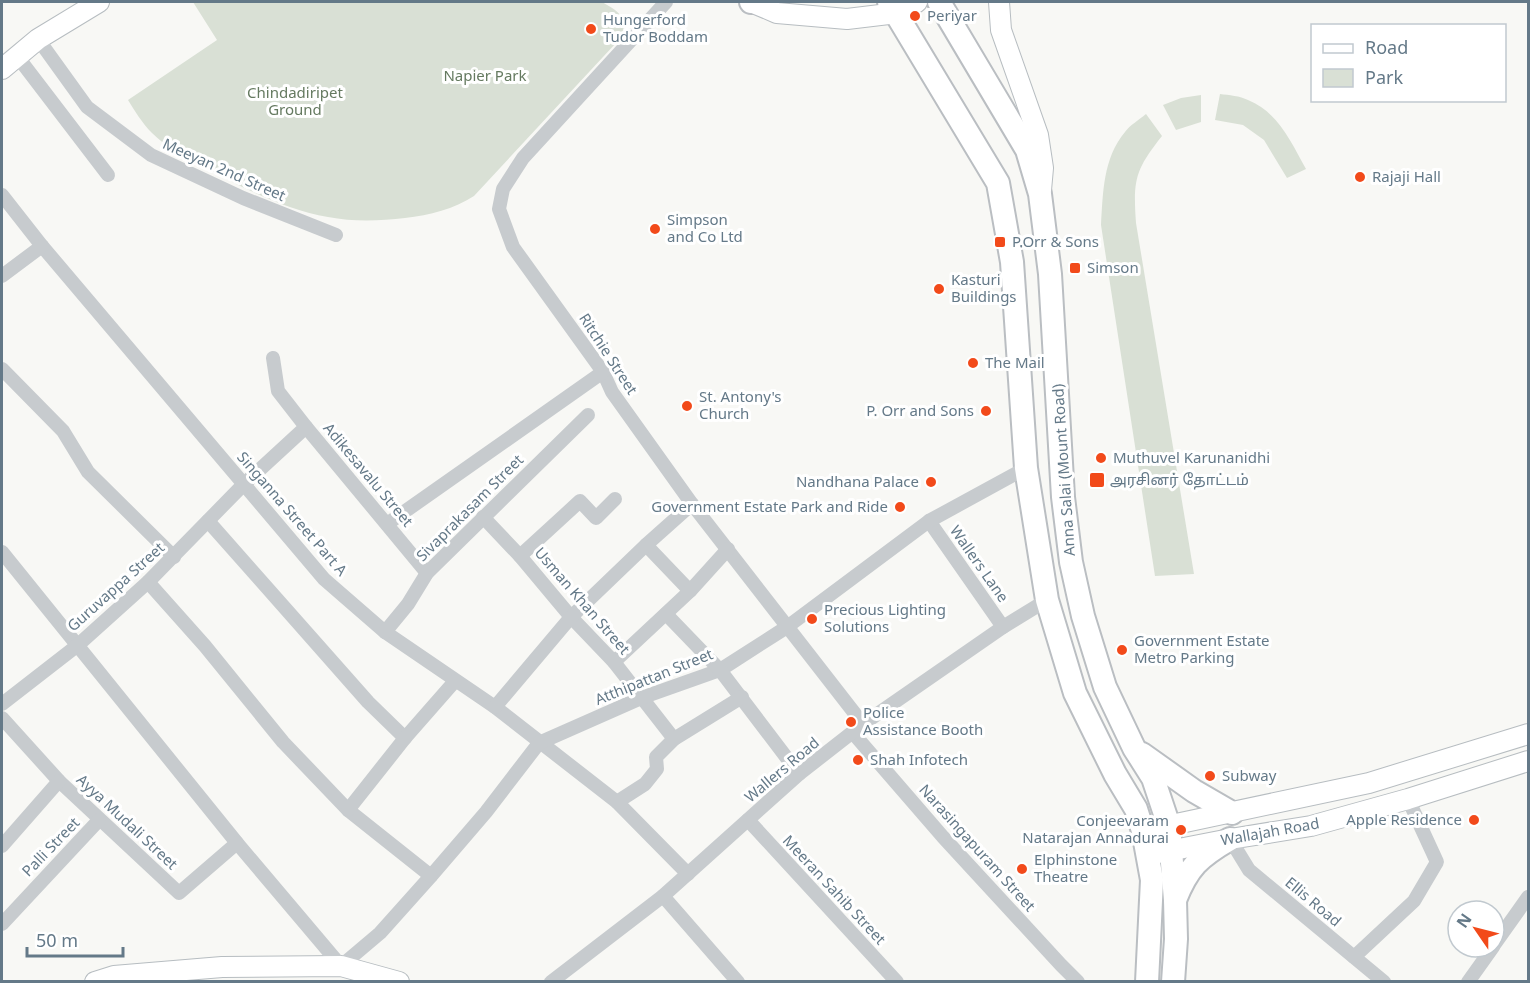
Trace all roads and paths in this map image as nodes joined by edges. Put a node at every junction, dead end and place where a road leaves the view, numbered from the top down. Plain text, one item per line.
1 (97, 2) edge
2 (666, 2) edge
3 (746, 2) edge
4 (753, 2) edge
5 (917, 2) edge
6 (939, 2) edge
7 (999, 2) edge
8 (893, 7) edge
9 (38, 39) junction
10 (17, 56) junction
11 (2, 69) edge
12 (108, 175) dead end
13 (2, 195) edge
14 (1041, 196) junction
15 (336, 235) dead end
16 (42, 246) junction
17 (2, 276) edge
18 (273, 358) dead end
19 (2, 369) edge
20 (603, 372) junction
21 (588, 415) dead end
22 (306, 427) junction
23 (1026, 468) junction
24 (243, 485) junction
25 (615, 499) dead end
26 (692, 504) junction
27 (483, 517) junction
28 (208, 521) junction
29 (929, 521) junction
30 (387, 524) junction
31 (646, 545) junction
32 (728, 549) junction
33 (2, 552) edge
34 (520, 556) junction
35 (174, 557) junction
36 (427, 573) junction
37 (148, 582) junction
38 (690, 591) junction
39 (1047, 600) junction
40 (666, 614) junction
41 (572, 617) junction
42 (787, 627) junction
43 (1003, 627) junction
44 (384, 632) junction
45 (78, 645) junction
46 (614, 662) junction
47 (720, 670) junction
48 (455, 681) junction
49 (742, 697) junction
50 (641, 698) junction
51 (2, 704) edge
52 (495, 707) junction
53 (2, 718) edge
54 (858, 729) junction
55 (1528, 734) edge
56 (405, 738) junction
57 (674, 739) junction
58 (539, 742) junction
59 (1134, 748) junction
60 (1528, 761) edge
61 (799, 774) junction
62 (59, 781) junction
63 (1408, 799) junction
64 (616, 802) junction
65 (348, 810) junction
66 (1232, 813) junction
67 (99, 820) junction
68 (748, 820) junction
69 (1169, 826) junction
70 (1143, 831) junction
71 (1230, 839) junction
72 (237, 843) junction
73 (2, 846) edge
74 (1170, 849) junction
75 (1148, 855) junction
76 (688, 874) junction
77 (431, 876) junction
78 (663, 896) junction
79 (1528, 897) edge
80 (1175, 900) junction
81 (2, 924) edge
82 (1506, 928) edge
83 (1354, 957) junction
84 (1484, 959) edge
85 (341, 966) junction
86 (1144, 976) edge
87 (95, 981) edge
88 (399, 981) edge
89 (551, 981) edge
90 (738, 981) edge
91 (897, 981) edge
92 (1078, 981) edge
93 (1173, 981) edge
94 (1384, 981) edge
95 (1468, 981) edge

1 - 9 main road
2 - 20 street, Ritchie Street
3 - 4 main road
4 - 8 main road
5 - 8 main road
6 - 14 main road, Anna Salai (Mount Road)
7 - 14 main road
8 - 23 main road, Anna Salai (Mount Road)
9 - 10 main road
9 - 15 street, Meeyan 2nd Street
10 - 11 main road
10 - 12 street
13 - 16 street, Singanna Street Part A
14 - 59 main road, Anna Salai (Mount Road)
16 - 17 street
16 - 24 street, Singanna Street Part A
18 - 22 street, Adikesavalu Street
19 - 35 street
20 - 26 street, Ritchie Street
20 - 30 street
21 - 27 street, Sivaprakasam Street
22 - 24 street, Guruvappa Street
22 - 30 street, Adikesavalu Street
23 - 29 street, Atthipattan Street
23 - 39 main road, Anna Salai (Mount Road)
24 - 28 street, Guruvappa Street
24 - 44 street, Singanna Street Part A
25 - 34 street
26 - 31 street
26 - 32 street, Ritchie Street
27 - 34 street, Usman Khan Street
27 - 36 street, Sivaprakasam Street
28 - 35 street, Guruvappa Street
28 - 56 street
29 - 42 street, Atthipattan Street
29 - 43 street, Wallers Lane
30 - 36 street, Adikesavalu Street
31 - 38 street
31 - 41 street
32 - 38 street
32 - 42 street, Ritchie Street
33 - 45 street
34 - 41 street, Usman Khan Street
35 - 37 street, Guruvappa Street
36 - 44 street, Sivaprakasam Street
37 - 45 street, Guruvappa Street
37 - 65 street
38 - 40 street
39 - 43 street, Wallers Road
39 - 70 main road, Anna Salai (Mount Road)
40 - 46 street
40 - 47 street
41 - 46 street, Usman Khan Street
41 - 52 street
42 - 47 street, Atthipattan Street
42 - 54 street, Ritchie Street
43 - 54 street, Wallers Road
44 - 48 street, Singanna Street Part A
45 - 51 street, Guruvappa Street
45 - 72 street
46 - 50 street, Usman Khan Street
47 - 49 street
47 - 50 street, Atthipattan Street
48 - 52 street, Singanna Street Part A
48 - 56 street
49 - 57 street
49 - 61 street
50 - 57 street, Usman Khan Street
50 - 58 street, Atthipattan Street
52 - 58 street, Singanna Street Part A
53 - 62 street, Ayya Mudali Street
54 - 61 street, Wallers Road
54 - 92 street, Narasingapuram Street
55 - 66 main road, Wallajah Road
56 - 65 street
57 - 64 street
58 - 64 street, Singanna Street Part A
58 - 77 street, Atthipattan Street
59 - 66 main road
59 - 69 main road, Anna Salai (Mount Road)
60 - 63 main road, Wallajah Road
61 - 68 street, Wallers Road
62 - 67 street, Ayya Mudali Street
62 - 73 street
63 - 71 main road, Wallajah Road
63 - 83 street
64 - 76 street, Singanna Street Part A
65 - 77 street
66 - 69 main road, Wallajah Road
67 - 72 street, Ayya Mudali Street
67 - 81 street, Palli Street
68 - 76 street, Wallers Road
68 - 91 street, Meeran Sahib Street
69 - 70 main road, Wallajah Road
69 - 74 main road, Anna Salai (Mount Road)
70 - 75 main road, Anna Salai (Mount Road)
71 - 74 main road, Wallajah Road
71 - 80 main road
71 - 83 street, Ellis Road
72 - 85 street
74 - 75 main road, Wallajah Road
74 - 80 main road, Anna Salai (Mount Road)
75 - 86 main road, Anna Salai (Mount Road)
76 - 78 street, Wallers Road
77 - 85 street, Atthipattan Street
78 - 89 street, Wallers Road
78 - 90 street
79 - 82 street
80 - 93 main road, Anna Salai (Mount Road)
83 - 94 street, Ellis Road
84 - 95 street
85 - 87 main road
85 - 88 main road

